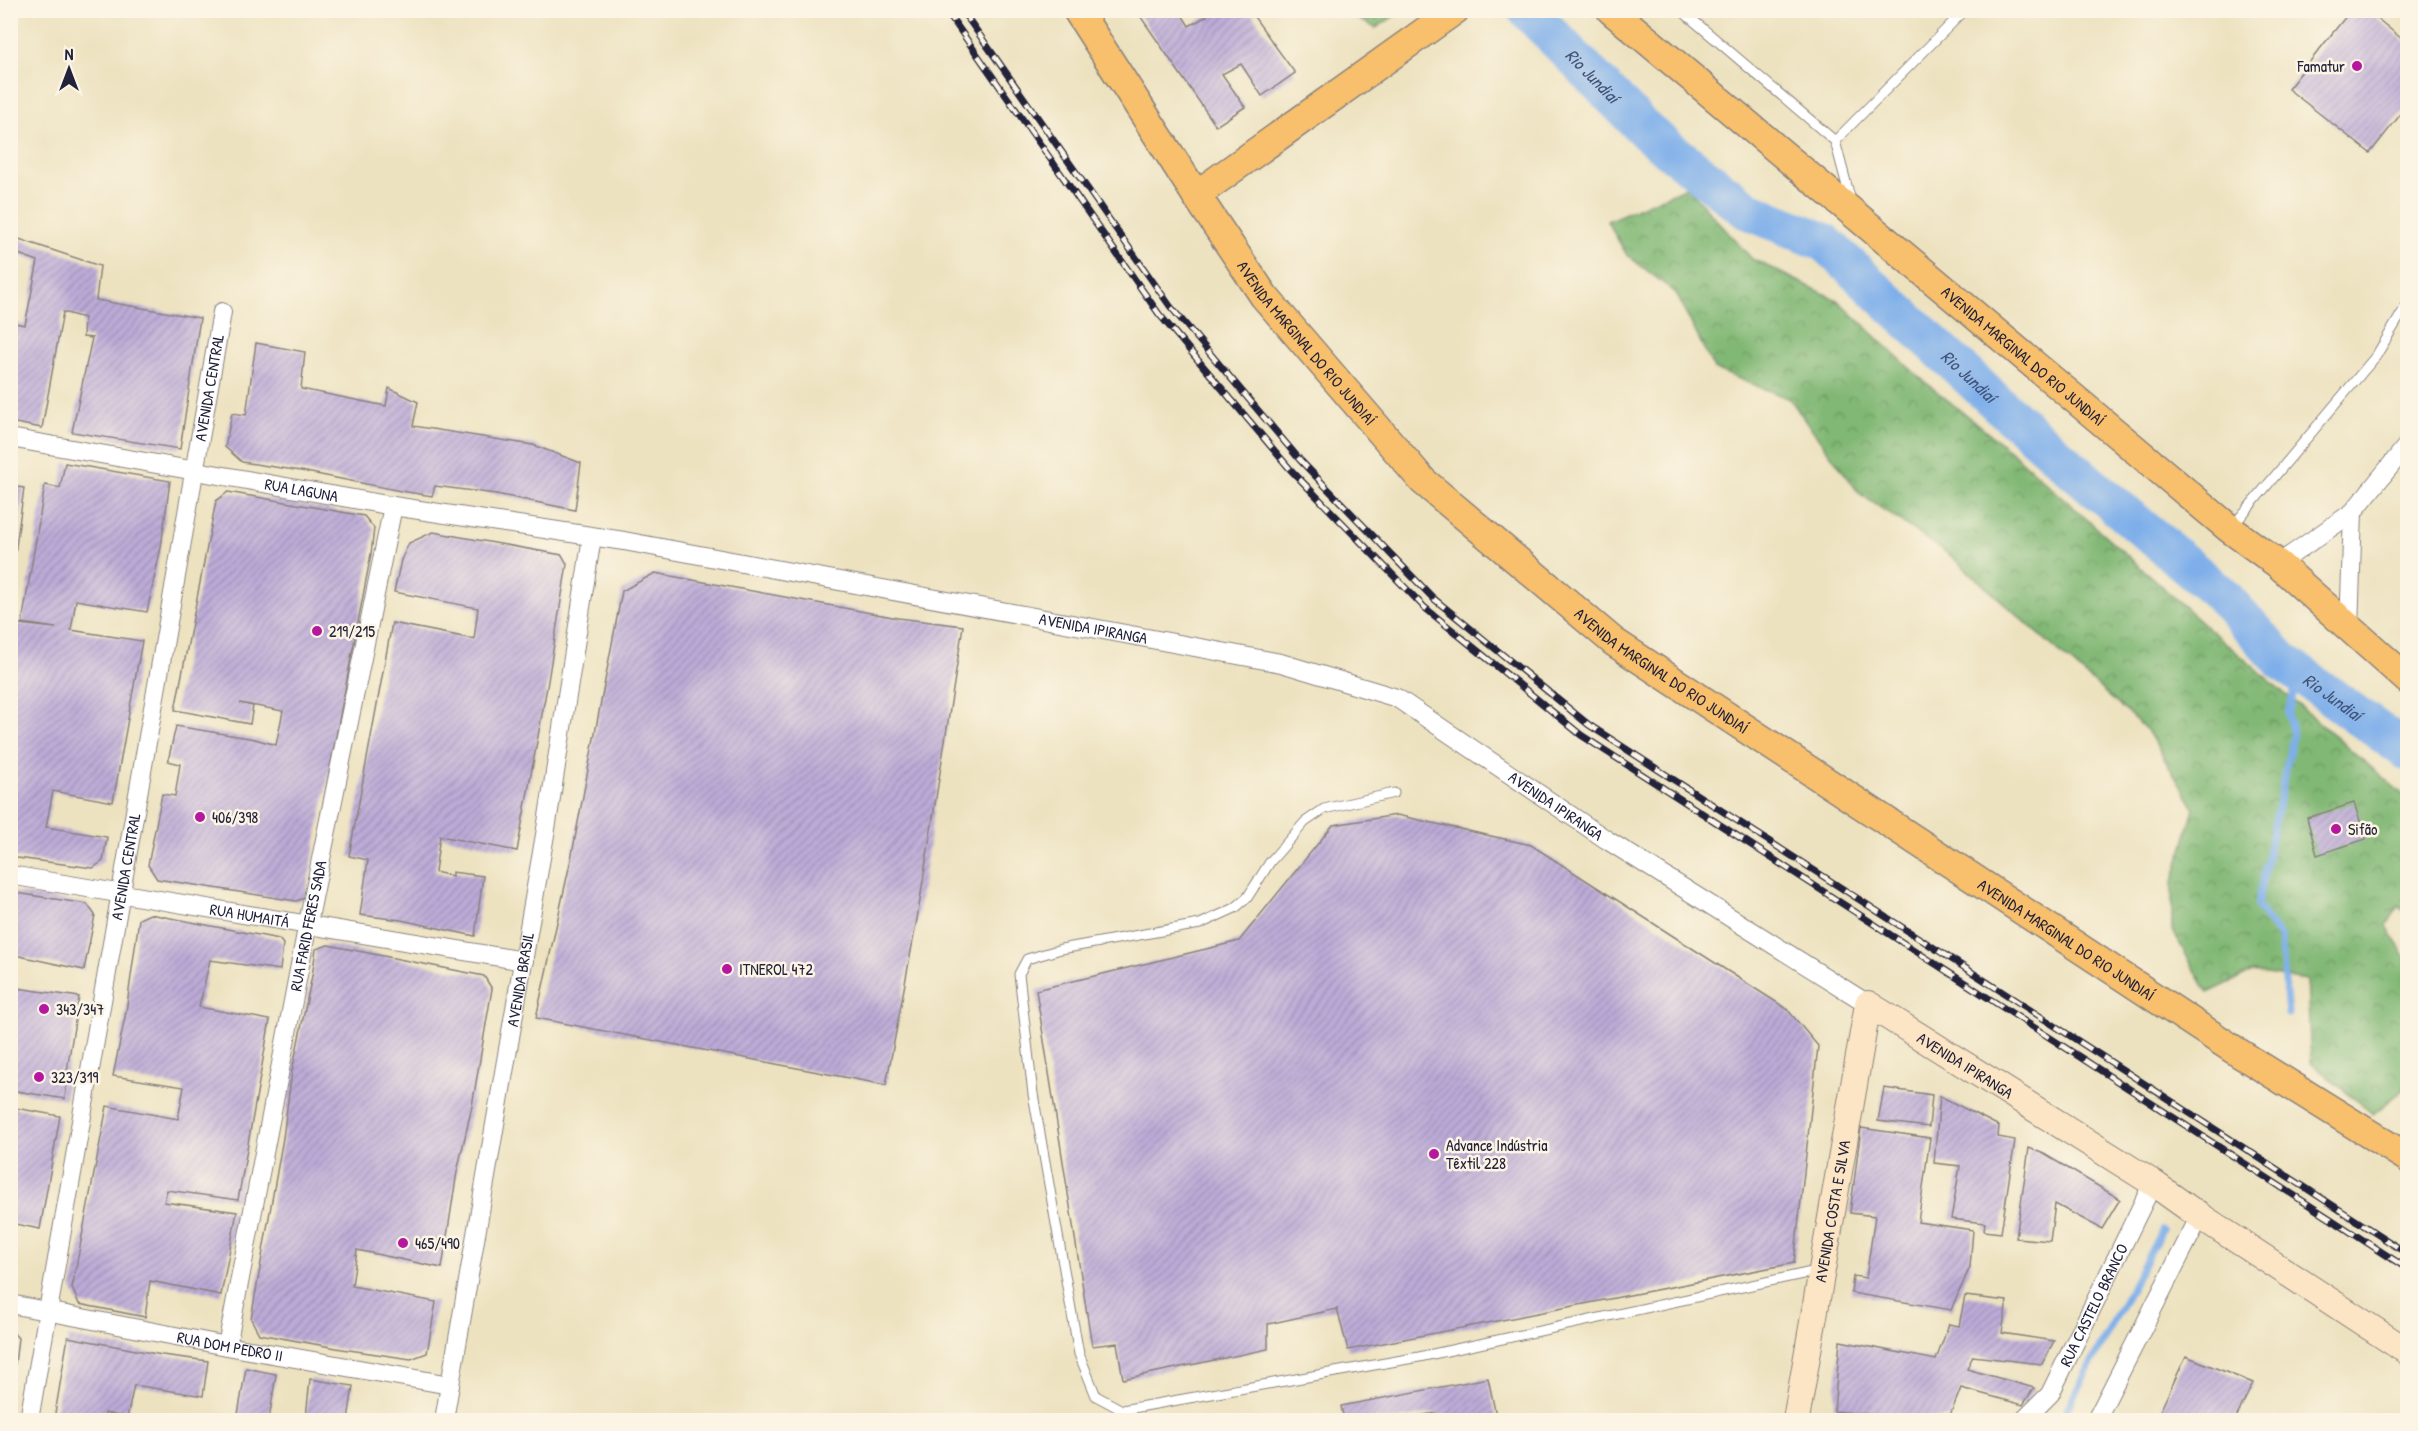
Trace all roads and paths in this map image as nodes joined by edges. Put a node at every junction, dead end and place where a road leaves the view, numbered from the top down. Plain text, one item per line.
1 (1077, 10) edge
2 (1455, 10) edge
3 (1611, 10) edge
4 (1681, 10) edge
5 (1965, 10) edge
6 (1835, 141) junction
7 (1196, 195) junction
8 (1855, 214) junction
9 (2408, 303) edge
10 (222, 312) dead end
11 (10, 438) edge
12 (2408, 444) edge
13 (194, 471) junction
14 (393, 506) junction
15 (2353, 512) junction
16 (2230, 528) junction
17 (592, 537) junction
18 (2278, 564) junction
19 (2349, 629) junction
20 (2408, 680) edge
21 (1394, 793) dead end
22 (10, 875) edge
23 (122, 894) junction
24 (308, 923) junction
25 (524, 961) junction
26 (1868, 1004) junction
27 (2408, 1158) edge
28 (2157, 1186) junction
29 (2195, 1213) junction
30 (1822, 1269) junction
31 (10, 1304) edge
32 (47, 1311) junction
33 (227, 1346) junction
34 (2408, 1352) edge
35 (450, 1385) junction
36 (29, 1420) edge
37 (444, 1420) edge
38 (1797, 1420) edge
39 (2024, 1420) edge
40 (2096, 1420) edge

1 - 7 main road, AVENIDA MARGINAL DO RIO JUNDIAÍ
2 - 7 main road
3 - 8 main road, AVENIDA MARGINAL DO RIO JUNDIAÍ
4 - 6 lane
5 - 6 lane
6 - 8 lane
7 - 27 main road, AVENIDA MARGINAL DO RIO JUNDIAÍ
8 - 16 main road, AVENIDA MARGINAL DO RIO JUNDIAÍ
9 - 16 lane
10 - 13 street, AVENIDA CENTRAL
11 - 13 street, RUA LAGUNA
12 - 15 street
13 - 14 street, RUA LAGUNA
13 - 23 street, AVENIDA CENTRAL
14 - 17 street, RUA LAGUNA
14 - 24 street, RUA FARID FERES SADA
15 - 18 street
15 - 19 street
16 - 18 main road, AVENIDA MARGINAL DO RIO JUNDIAÍ
17 - 25 street, AVENIDA BRASIL
17 - 26 street, AVENIDA IPIRANGA
18 - 19 main road, AVENIDA MARGINAL DO RIO JUNDIAÍ
19 - 20 main road, AVENIDA MARGINAL DO RIO JUNDIAÍ
21 - 30 lane
22 - 23 street, RUA HUMAITÁ
23 - 24 street, RUA HUMAITÁ
23 - 32 street, AVENIDA CENTRAL
24 - 25 street, RUA HUMAITÁ
24 - 33 street, RUA FARID FERES SADA
25 - 35 street, AVENIDA BRASIL
26 - 28 main road, AVENIDA IPIRANGA
26 - 30 main road, AVENIDA COSTA E SILVA
28 - 29 main road, AVENIDA IPIRANGA
28 - 39 street, RUA CASTELO BRANCO
29 - 34 main road, AVENIDA IPIRANGA
29 - 40 street
30 - 38 main road, AVENIDA COSTA E SILVA
31 - 32 street, RUA DOM PEDRO II
32 - 33 street, RUA DOM PEDRO II
32 - 36 street, AVENIDA CENTRAL
33 - 35 street, RUA DOM PEDRO II
35 - 37 street, AVENIDA BRASIL

